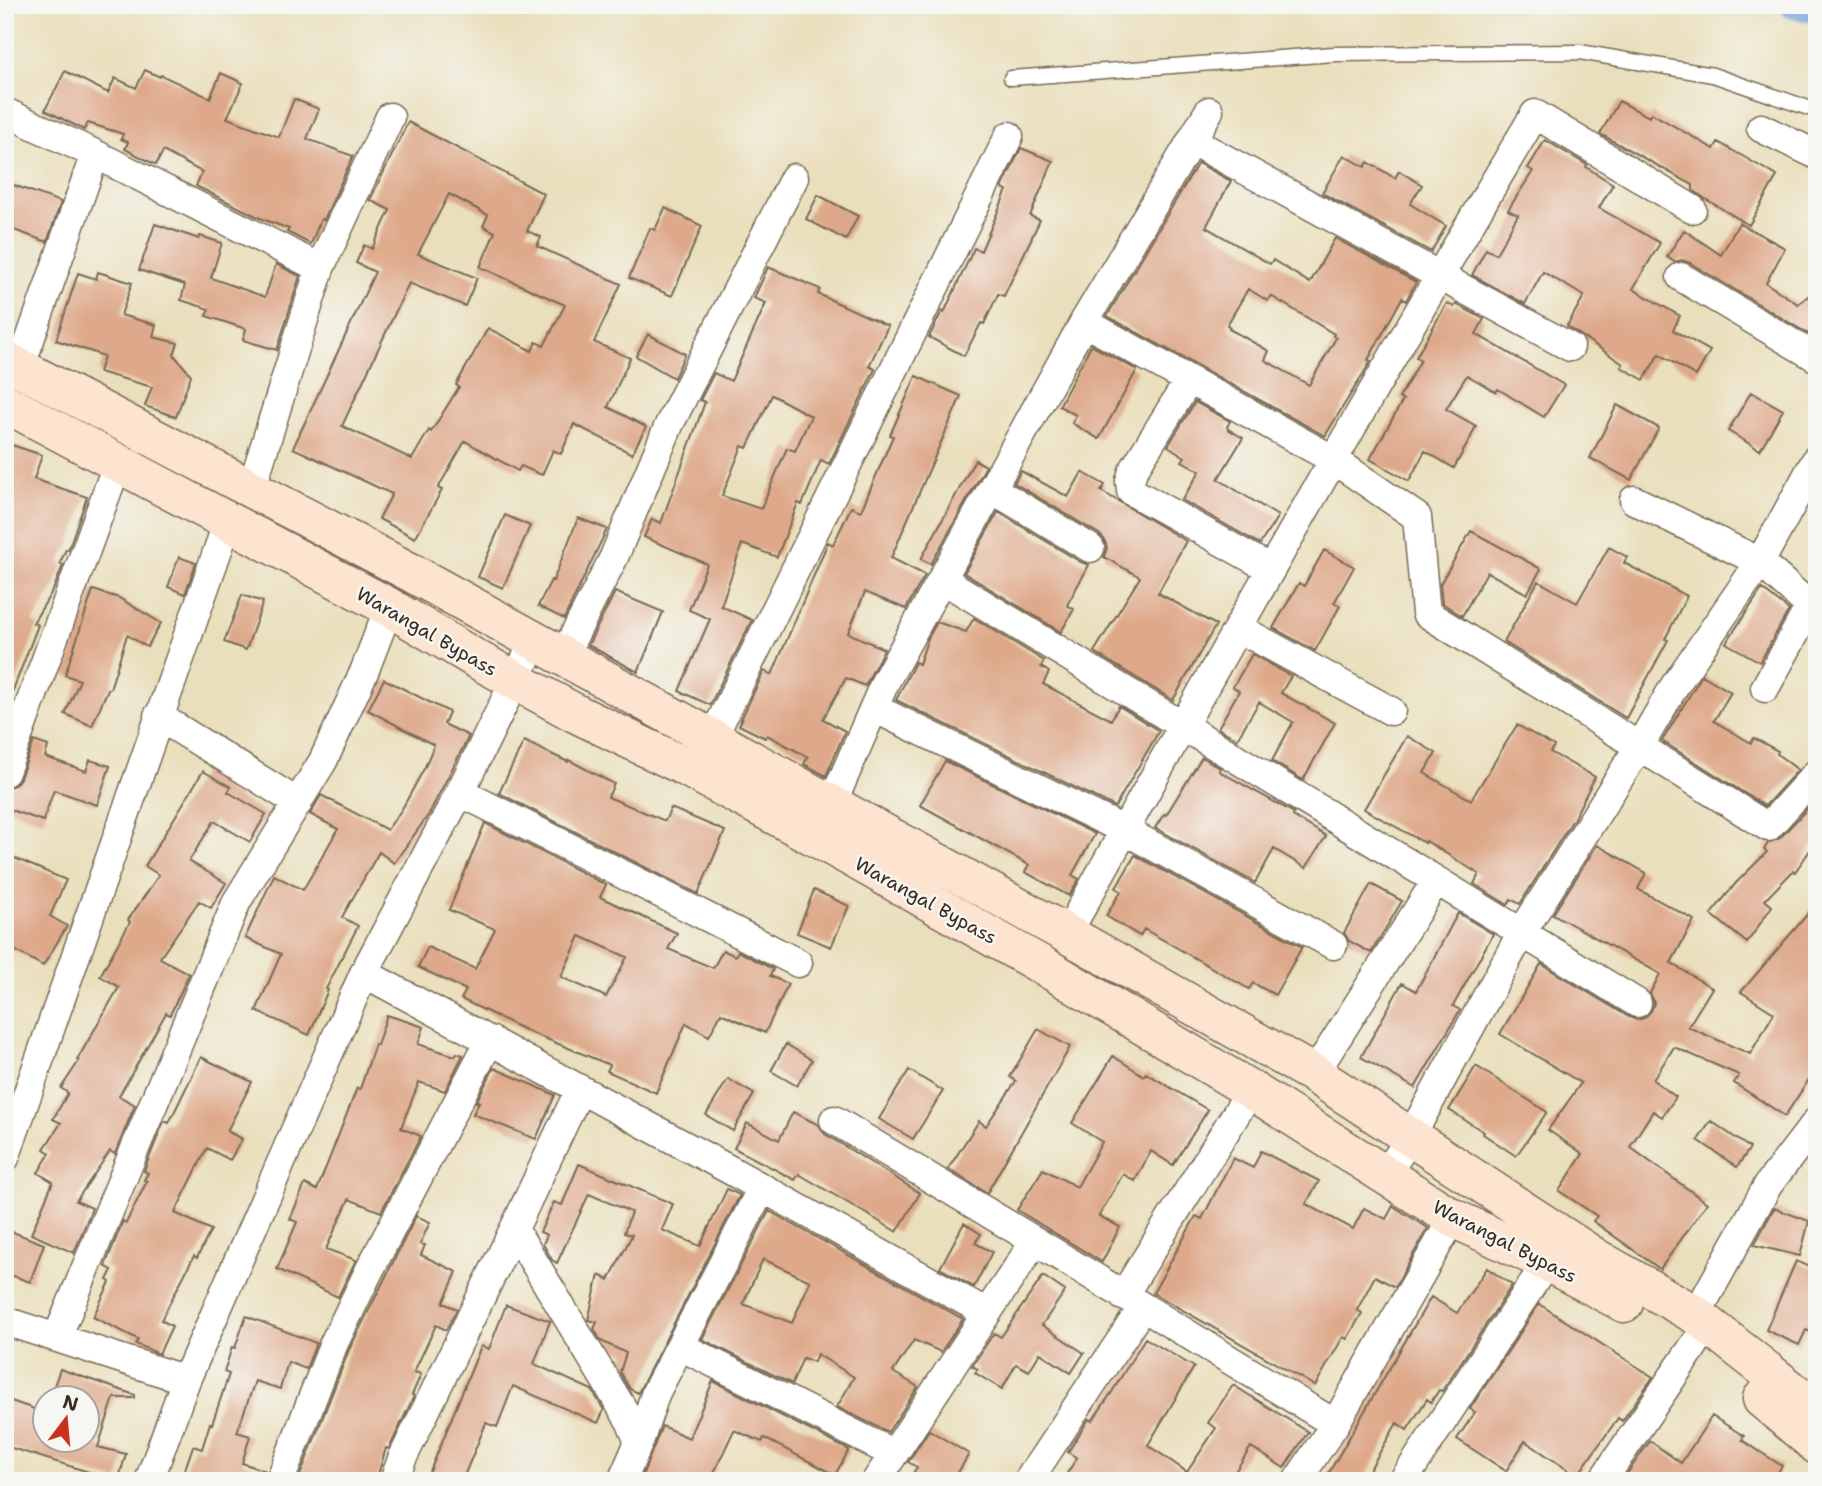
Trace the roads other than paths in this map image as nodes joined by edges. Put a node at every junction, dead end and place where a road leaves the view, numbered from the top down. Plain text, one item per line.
1 (1011, 78) dead end
2 (1209, 111) dead end
3 (1817, 111) edge
4 (5, 112) edge
5 (390, 117) dead end
6 (1761, 128) dead end
7 (1009, 136) dead end
8 (1192, 141) junction
9 (95, 154) junction
10 (1817, 155) edge
11 (794, 178) dead end
12 (1692, 209) dead end
13 (320, 268) junction
14 (1439, 275) junction
15 (1681, 277) dead end
16 (1084, 322) junction
17 (1570, 347) dead end
18 (1817, 358) edge
19 (13, 364) edge
20 (1189, 380) junction
21 (5, 402) edge
22 (1817, 458) edge
23 (1334, 460) junction
24 (118, 462) junction
25 (992, 489) junction
26 (251, 490) junction
27 (1634, 499) dead end
28 (228, 521) junction
29 (1090, 548) dead end
30 (1760, 562) junction
31 (1271, 569) junction
32 (942, 579) junction
33 (389, 607) junction
34 (1813, 609) edge
35 (1238, 628) junction
36 (549, 650) junction
37 (515, 680) junction
38 (1765, 688) dead end
39 (874, 708) junction
40 (1391, 711) dead end
41 (158, 716) junction
42 (1182, 725) junction
43 (712, 739) junction
44 (1639, 747) junction
45 (5, 772) edge
46 (1817, 773) edge
47 (460, 792) junction
48 (298, 803) junction
49 (832, 804) junction
50 (1124, 830) junction
51 (1436, 881) junction
52 (1522, 932) junction
53 (1067, 934) junction
54 (1332, 945) dead end
55 (798, 963) dead end
56 (365, 973) junction
57 (1637, 1003) dead end
58 (490, 1040) junction
59 (1314, 1074) junction
60 (580, 1089) junction
61 (1251, 1090) junction
62 (834, 1120) dead end
63 (1817, 1121) edge
64 (1410, 1138) junction
65 (5, 1158) edge
66 (1386, 1174) junction
67 (762, 1188) junction
68 (1453, 1218) junction
69 (514, 1229) junction
70 (1035, 1241) junction
71 (1547, 1262) junction
72 (1132, 1302) junction
73 (987, 1313) junction
74 (5, 1321) edge
75 (1695, 1330) junction
76 (57, 1338) junction
77 (680, 1346) junction
78 (186, 1380) junction
79 (1817, 1410) edge
80 (1335, 1424) junction
81 (639, 1442) junction
82 (1817, 1445) edge
83 (894, 1454) junction
84 (149, 1481) edge
85 (281, 1481) edge
86 (394, 1481) edge
87 (622, 1481) edge
88 (876, 1481) edge
89 (1028, 1481) edge
90 (1297, 1481) edge
91 (1403, 1481) edge
92 (1602, 1481) edge

1 - 3 lane
2 - 8 street
4 - 9 street
5 - 13 street
6 - 10 street
7 - 43 street
8 - 14 street
8 - 16 street
9 - 13 street
9 - 19 street
11 - 36 street
12 - 14 street
13 - 26 street
14 - 17 street
14 - 23 street
15 - 18 street
16 - 20 street
16 - 25 street
19 - 26 main road
20 - 23 street
20 - 31 street
21 - 24 main road, Warangal Bypass
22 - 30 street
23 - 31 street
23 - 44 street
24 - 28 main road, Warangal Bypass
24 - 45 street
25 - 29 street
25 - 32 street
26 - 36 main road
27 - 30 street
28 - 33 main road, Warangal Bypass
28 - 41 street
30 - 34 street
30 - 44 street
31 - 35 street
32 - 39 street
32 - 42 street
33 - 37 main road, Warangal Bypass
33 - 48 street
34 - 38 street
35 - 40 street
35 - 42 street
36 - 37 street
36 - 43 main road
37 - 47 street
37 - 61 main road, Warangal Bypass
39 - 49 street
39 - 50 street
41 - 48 street
41 - 65 street
42 - 50 street
42 - 51 street
43 - 49 main road
44 - 46 street
44 - 52 street
47 - 55 street
47 - 56 street
48 - 76 street
49 - 53 main road
50 - 53 street
50 - 54 street
51 - 52 street
51 - 59 street
52 - 57 street
52 - 64 street
53 - 59 main road
56 - 58 street
56 - 78 street
58 - 60 street
58 - 85 street
59 - 64 main road
60 - 67 street
60 - 69 street
61 - 66 main road, Warangal Bypass
61 - 72 street
62 - 70 street
63 - 75 street
64 - 66 street
64 - 75 main road
66 - 68 main road, Warangal Bypass
67 - 73 street
67 - 77 street
68 - 71 main road, Warangal Bypass
68 - 80 street
69 - 81 street
69 - 86 street
70 - 72 street
70 - 73 street
71 - 75 main road, Warangal Bypass
71 - 91 street
72 - 80 street
72 - 89 street
73 - 83 street
74 - 76 street
75 - 79 main road
75 - 82 main road, Warangal Bypass
75 - 92 street
76 - 78 street
77 - 81 street
77 - 83 street
78 - 84 street
80 - 90 street
81 - 87 street
83 - 88 street

